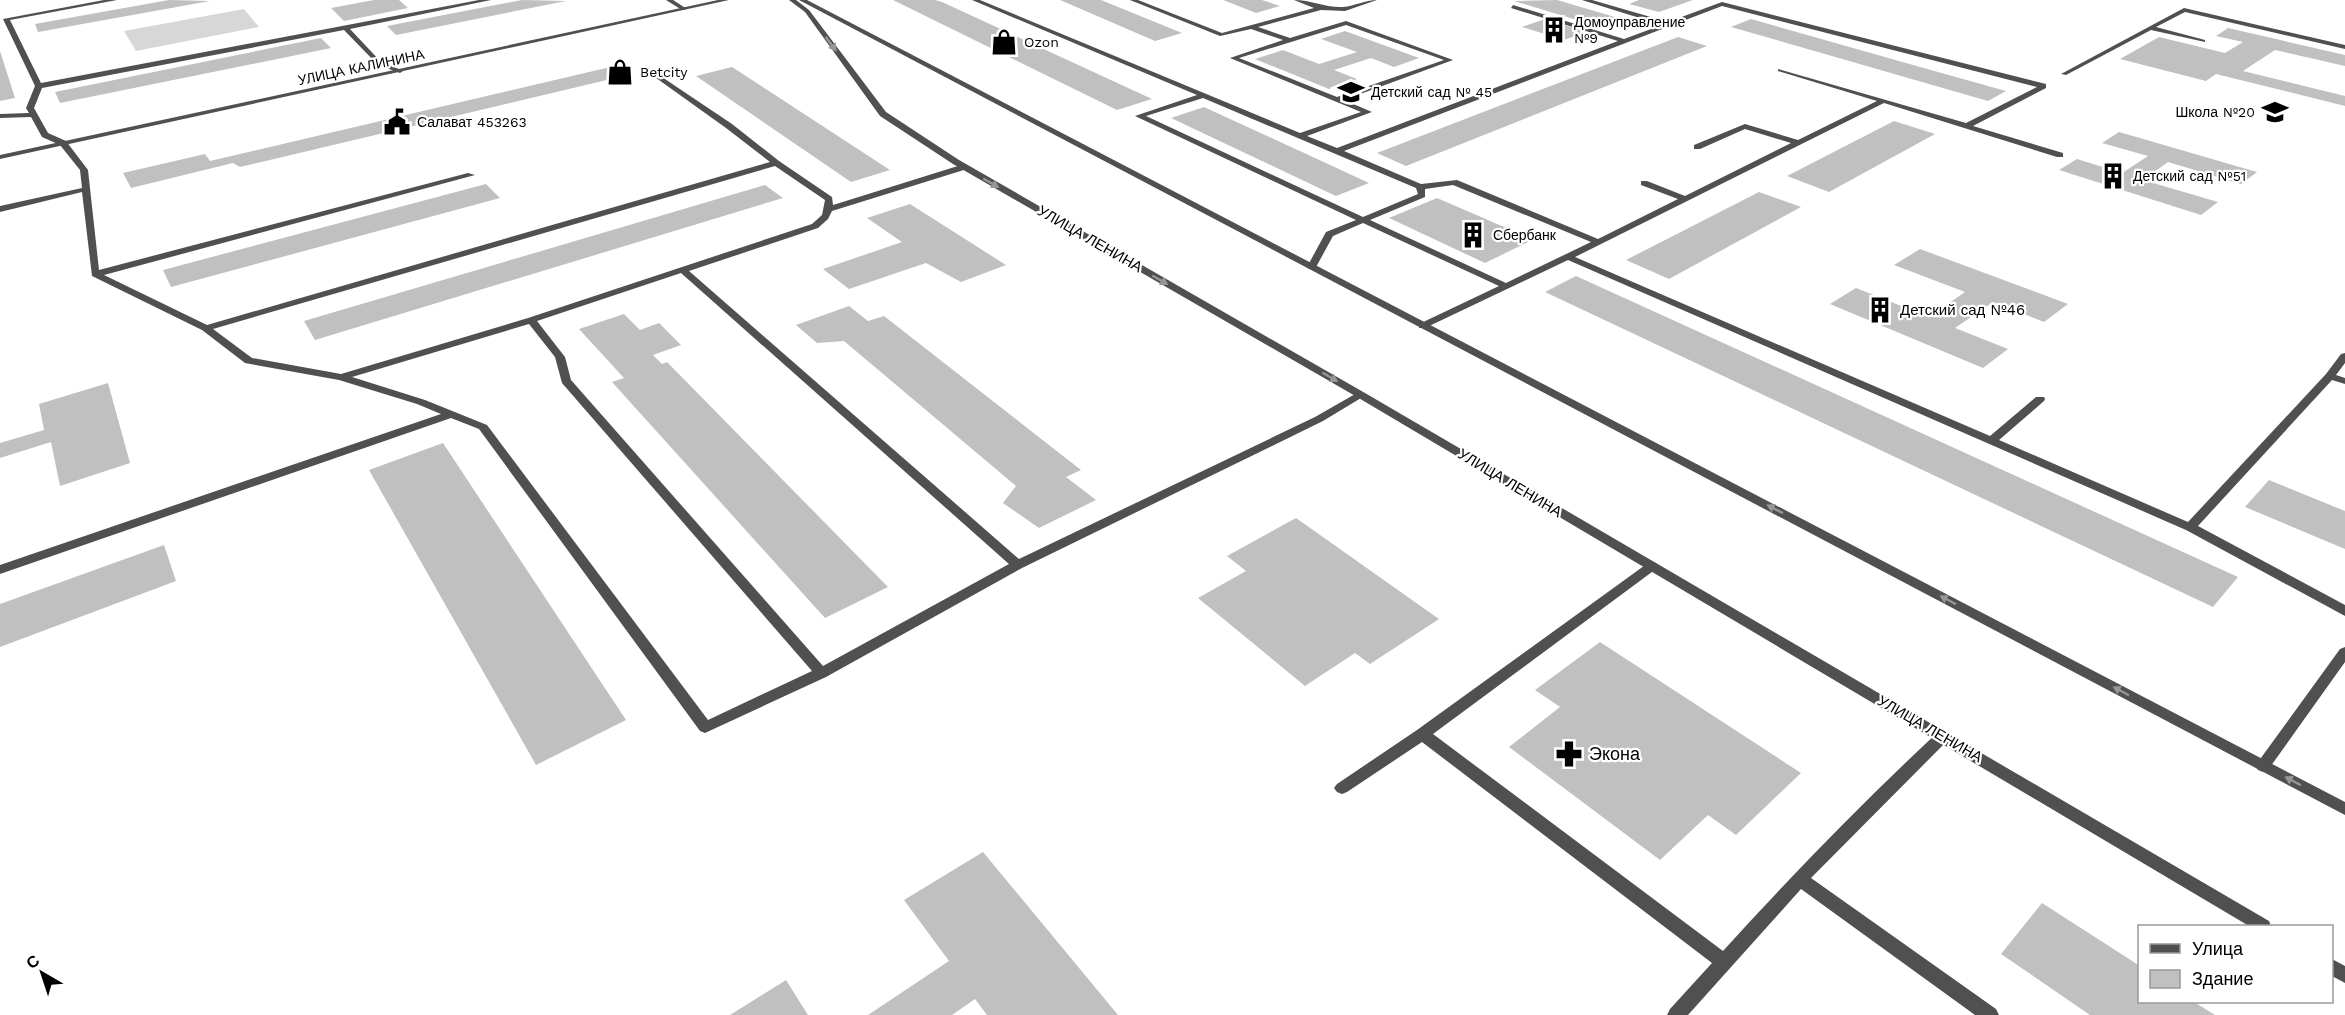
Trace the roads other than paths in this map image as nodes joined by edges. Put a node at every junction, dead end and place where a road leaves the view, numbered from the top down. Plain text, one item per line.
1 (114, 0) edge
2 (437, 0) edge
3 (488, 0) edge
4 (669, 0) edge
5 (726, 0) edge
6 (792, 0) edge
7 (801, 0) edge
8 (975, 0) edge
9 (1133, 0) edge
10 (1297, 0) edge
11 (1374, 0) edge
12 (1585, 0) edge
13 (1603, 0) edge
14 (1595, 3) junction
15 (1513, 7) dead end
16 (448, 8) junction
17 (1321, 8) junction
18 (684, 9) junction
19 (1667, 24) junction
20 (1252, 27) junction
21 (345, 28) junction
22 (2151, 28) junction
23 (1289, 40) junction
24 (1623, 41) junction
25 (2203, 41) dead end
26 (2345, 47) edge
27 (647, 69) dead end
28 (1780, 70) dead end
29 (400, 71) junction
30 (2064, 74) dead end
31 (39, 86) junction
32 (1201, 96) junction
33 (1336, 100) junction
34 (1883, 101) junction
35 (34, 115) junction
36 (0, 116) edge
37 (1967, 126) junction
38 (1302, 135) junction
39 (63, 143) junction
40 (1798, 143) junction
41 (1697, 147) dead end
42 (1337, 151) junction
43 (2060, 154) dead end
44 (0, 157) edge
45 (776, 164) junction
46 (964, 167) junction
47 (471, 175) dead end
48 (1644, 183) dead end
49 (1420, 187) junction
50 (86, 189) junction
51 (1686, 199) junction
52 (0, 209) edge
53 (830, 209) junction
54 (1363, 220) junction
55 (1598, 242) junction
56 (1568, 257) junction
57 (1312, 267) junction
58 (683, 270) junction
59 (95, 274) junction
60 (1506, 286) junction
61 (531, 320) junction
62 (1422, 326) junction
63 (206, 328) junction
64 (2345, 356) edge
65 (2330, 376) junction
66 (341, 377) junction
67 (2345, 381) edge
68 (1361, 395) junction
69 (2040, 399) dead end
70 (451, 414) junction
71 (1992, 440) junction
72 (2190, 526) junction
73 (1018, 565) junction
74 (1652, 566) junction
75 (0, 570) edge
76 (2345, 611) edge
77 (2345, 652) edge
78 (821, 673) junction
79 (1422, 734) junction
80 (1943, 736) junction
81 (2263, 766) junction
82 (1342, 788) dead end
83 (2345, 809) edge
84 (1799, 879) junction
85 (2260, 925) edge
86 (1723, 961) junction
87 (1676, 1015) edge
88 (1990, 1015) edge

1 - 31 street
2 - 16 street
3 - 16 street
4 - 18 street
5 - 18 street, УЛИЦА КАЛИНИНА
6 -> 46 street, УЛИЦА ЛЕНИНА
7 - 57 street
8 - 32 street
9 - 20 street
10 - 17 street
11 - 17 street
12 - 14 street
13 - 14 street
14 - 19 street
15 - 24 street
16 - 21 street
17 - 20 street
18 - 29 street, УЛИЦА КАЛИНИНА
19 - 24 street
19 - 37 street
20 - 23 street
21 - 29 street
21 - 31 street
22 - 25 street
22 - 26 street
22 - 30 street
23 - 33 street
23 - 33 street
24 - 42 street
27 - 45 street
28 - 34 street
29 - 39 street, УЛИЦА КАЛИНИНА
31 - 35 street
32 - 38 street
32 - 54 street
33 - 38 street
34 - 37 street
34 - 40 street
35 - 36 street
35 - 39 street
37 - 43 street
38 - 42 street
39 - 44 street, УЛИЦА КАЛИНИНА
39 - 50 street
40 - 41 street
40 - 51 street
42 - 49 street
45 - 53 street
45 - 63 street
46 - 53 street
46 -> 68 street, УЛИЦА ЛЕНИНА
47 - 59 street
48 - 51 street
49 - 54 street
49 - 55 street
50 - 52 street
50 - 59 street
51 - 55 street
53 - 58 street
54 - 57 street
54 - 60 street
55 - 56 street
56 - 60 street
56 - 71 street
57 - 62 street
58 - 61 street
58 - 73 street
59 - 63 street
60 - 62 street
61 - 66 street
61 - 78 street
81 -> 62 street
63 - 66 street
64 - 65 street
65 - 67 street
65 - 72 street
66 - 70 street
68 - 73 street
68 - 74 street, УЛИЦА ЛЕНИНА
69 - 71 street
70 - 75 street
70 - 78 street
71 - 72 street
72 - 76 street
73 - 78 street
74 - 79 street
74 - 80 street, УЛИЦА ЛЕНИНА
77 - 81 street
79 - 82 street
79 - 86 street
80 - 84 street
80 - 85 street, УЛИЦА ЛЕНИНА
83 -> 81 street
84 - 86 street
84 - 88 street
86 - 87 street

